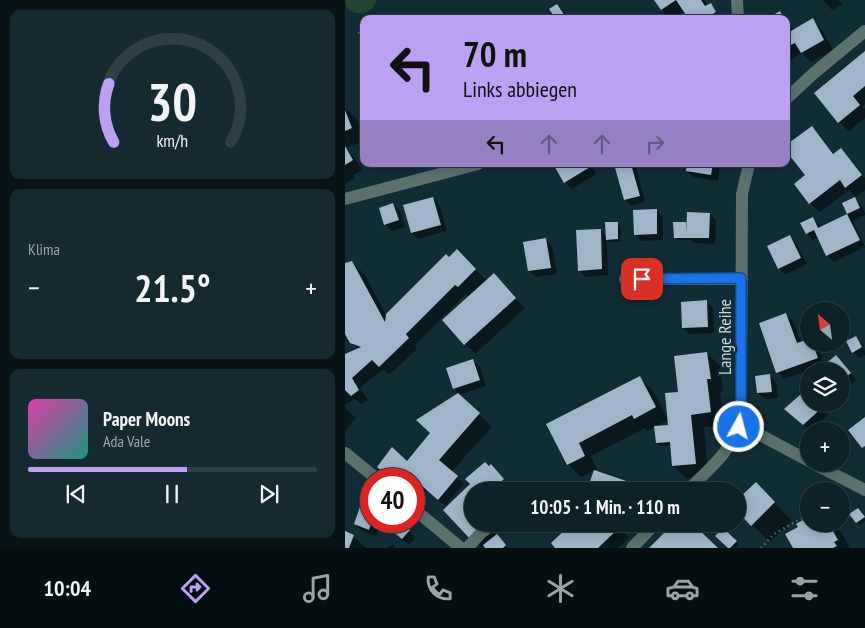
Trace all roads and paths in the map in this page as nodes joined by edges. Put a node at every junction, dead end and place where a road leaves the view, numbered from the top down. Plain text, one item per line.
1 (737, 0) edge
2 (738, 15) edge
3 (865, 31) edge
4 (790, 95) edge
5 (467, 167) edge
6 (748, 167) edge
7 (345, 199) edge
8 (741, 278) junction
9 (625, 279) dead end
10 (739, 427) junction
11 (345, 453) edge
12 (800, 456) edge
13 (363, 468) edge
14 (830, 472) edge
15 (696, 482) edge
16 (865, 490) edge
17 (425, 518) edge
18 (800, 520) edge
19 (482, 532) edge
20 (647, 532) edge
21 (461, 548) edge
22 (467, 548) edge
23 (632, 548) edge
24 (761, 548) edge

1 - 2 street
3 - 4 street
5 - 7 street
6 - 8 street, Lange Reihe
8 - 9 street
8 - 10 street, Lange Reihe
10 - 12 street
10 - 15 street, Lange Reihe
11 - 13 street
14 - 16 street
17 - 21 street
18 - 24 path
19 - 22 street
20 - 23 street

